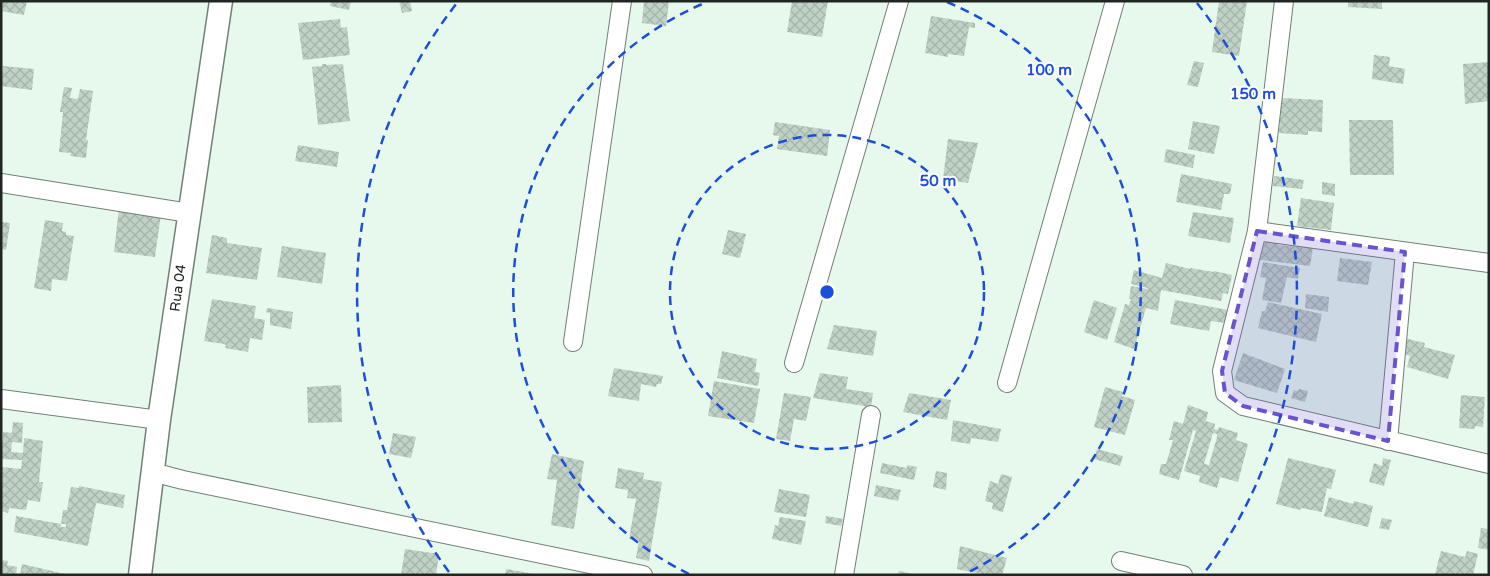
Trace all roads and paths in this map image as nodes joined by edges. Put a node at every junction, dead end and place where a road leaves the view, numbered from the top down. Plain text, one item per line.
1 (221, 1) edge
2 (622, 1) edge
3 (899, 1) edge
4 (1115, 1) edge
5 (1284, 1) edge
6 (1, 183) edge
7 (190, 213) junction
8 (1257, 231) junction
9 (1405, 252) junction
10 (1489, 263) edge
11 (573, 342) dead end
12 (794, 363) dead end
13 (1007, 383) dead end
14 (1, 399) edge
15 (871, 415) dead end
16 (159, 420) junction
17 (1388, 441) junction
18 (1489, 464) edge
19 (152, 472) junction
20 (1121, 561) dead end
21 (140, 575) edge
22 (643, 575) edge
23 (844, 575) edge
24 (1183, 575) edge

1 - 7 street, Rua 04
2 - 11 street
3 - 12 street
4 - 13 street
5 - 8 street
6 - 7 street
7 - 16 street, Rua 04
8 - 9 street
8 - 17 street
9 - 10 street
9 - 17 street
14 - 16 street
15 - 23 street
16 - 19 street, Rua 04
17 - 18 street
19 - 21 street, Rua 04
19 - 22 street
20 - 24 street

